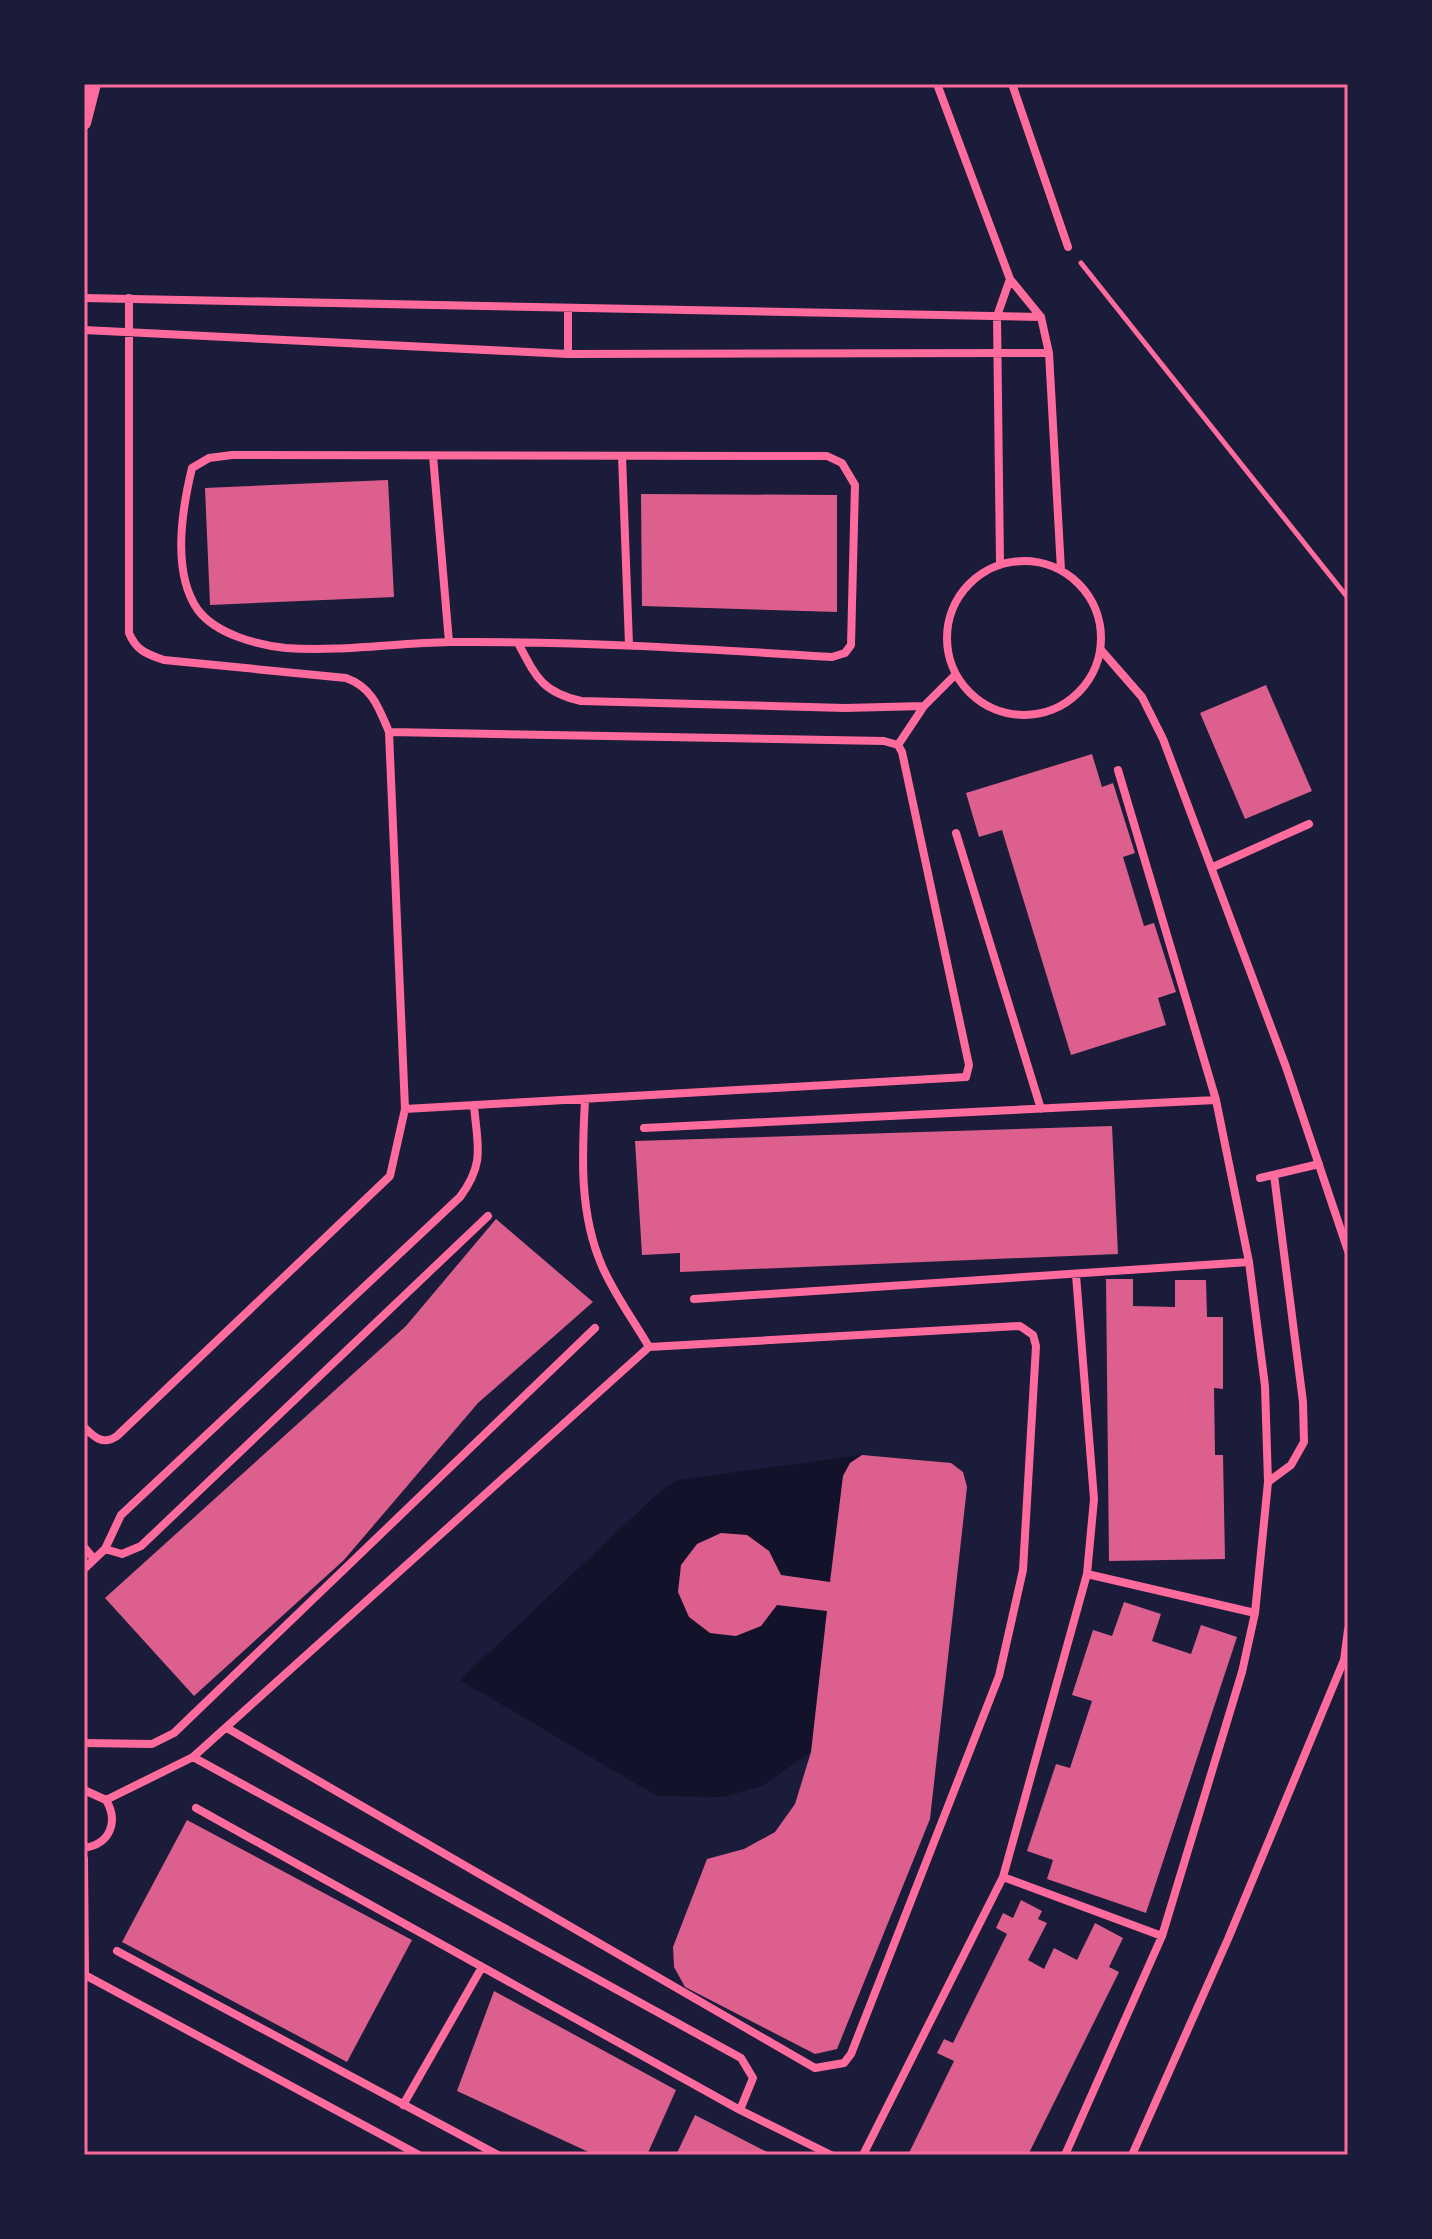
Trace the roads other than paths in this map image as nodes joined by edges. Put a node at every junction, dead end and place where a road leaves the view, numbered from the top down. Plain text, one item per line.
1 (94, 84) edge
2 (937, 84) edge
3 (1012, 84) edge
4 (84, 123) edge
5 (1068, 247) road end
6 (1010, 279) junction
7 (84, 298) edge
8 (129, 298) junction
9 (568, 309) junction
10 (997, 316) junction
11 (1041, 317) junction
12 (84, 330) edge
13 (127, 333) junction
14 (996, 353) junction
15 (1049, 353) junction
16 (568, 354) junction
17 (433, 456) junction
18 (622, 456) junction
19 (1000, 563) junction
20 (1061, 570) junction
21 (449, 642) junction
22 (518, 643) junction
23 (629, 644) junction
24 (1101, 650) junction
25 (955, 675) junction
26 (924, 706) junction
27 (389, 732) junction
28 (898, 745) junction
29 (1118, 770) dead end
30 (1309, 824) dead end
31 (956, 833) dead end
32 (1213, 867) junction
33 (585, 1100) junction
34 (1216, 1100) junction
35 (474, 1105) junction
36 (405, 1109) junction
37 (1041, 1109) junction
38 (644, 1128) dead end
39 (1319, 1164) junction
40 (1274, 1175) junction
41 (1260, 1178) dead end
42 (488, 1216) dead end
43 (1348, 1251) edge
44 (1249, 1262) junction
45 (1076, 1275) junction
46 (694, 1299) dead end
47 (595, 1328) dead end
48 (649, 1347) junction
49 (84, 1427) edge
50 (1268, 1482) junction
51 (84, 1547) edge
52 (105, 1549) junction
53 (94, 1559) junction
54 (84, 1569) edge
55 (1087, 1574) junction
56 (1255, 1613) junction
57 (1348, 1630) edge
58 (227, 1728) junction
59 (84, 1743) edge
60 (193, 1757) junction
61 (84, 1790) edge
62 (106, 1800) junction
63 (196, 1808) dead end
64 (84, 1848) edge
65 (84, 1859) edge
66 (1003, 1877) junction
67 (1162, 1936) junction
68 (117, 1951) dead end
69 (482, 1967) junction
70 (85, 1978) edge
71 (403, 2105) junction
72 (740, 2110) junction
73 (419, 2155) edge
74 (498, 2155) edge
75 (831, 2155) edge
76 (863, 2155) edge
77 (1065, 2155) edge
78 (1132, 2155) edge

1 - 4 street
2 - 6 street
3 - 5 street
6 - 10 street
6 - 11 street
7 - 8 street
8 - 9 street
8 - 13 street
9 - 10 street
9 - 16 street
10 - 11 street
10 - 14 street
11 - 15 street
12 - 13 street
13 - 16 street
13 - 27 street
14 - 15 street
14 - 16 street
14 - 19 street
15 - 20 street
17 - 18 street
17 - 21 street
17 - 21 street
18 - 23 street
18 - 23 street
19 - 20 street
19 - 25 street
20 - 24 street
21 - 22 street
22 - 23 street
22 - 26 street
24 - 25 street
24 - 32 street
25 - 26 street
26 - 28 street
27 - 28 street
27 - 36 street
28 - 33 street
29 - 34 street
30 - 32 street
31 - 37 street
32 - 39 street
33 - 35 street
33 - 48 street
34 - 37 street
34 - 44 street
35 - 36 street
35 - 52 street
36 - 49 street
37 - 38 street
39 - 40 street
39 - 43 street
40 - 41 street
40 - 50 street
42 - 52 street
44 - 45 street
44 - 50 street
45 - 46 street
45 - 55 street
47 - 59 street
48 - 58 street
48 - 58 street
50 - 56 street
51 - 53 street
52 - 53 street
53 - 54 street
55 - 56 street
55 - 66 street
56 - 67 street
57 - 78 street
58 - 60 street
60 - 62 street
60 - 72 street
61 - 62 street
62 - 64 street
63 - 69 street
65 - 70 street
66 - 67 street
66 - 76 street
67 - 77 street
68 - 71 street
69 - 71 street
69 - 72 street
70 - 73 street
71 - 74 street
72 - 75 street

